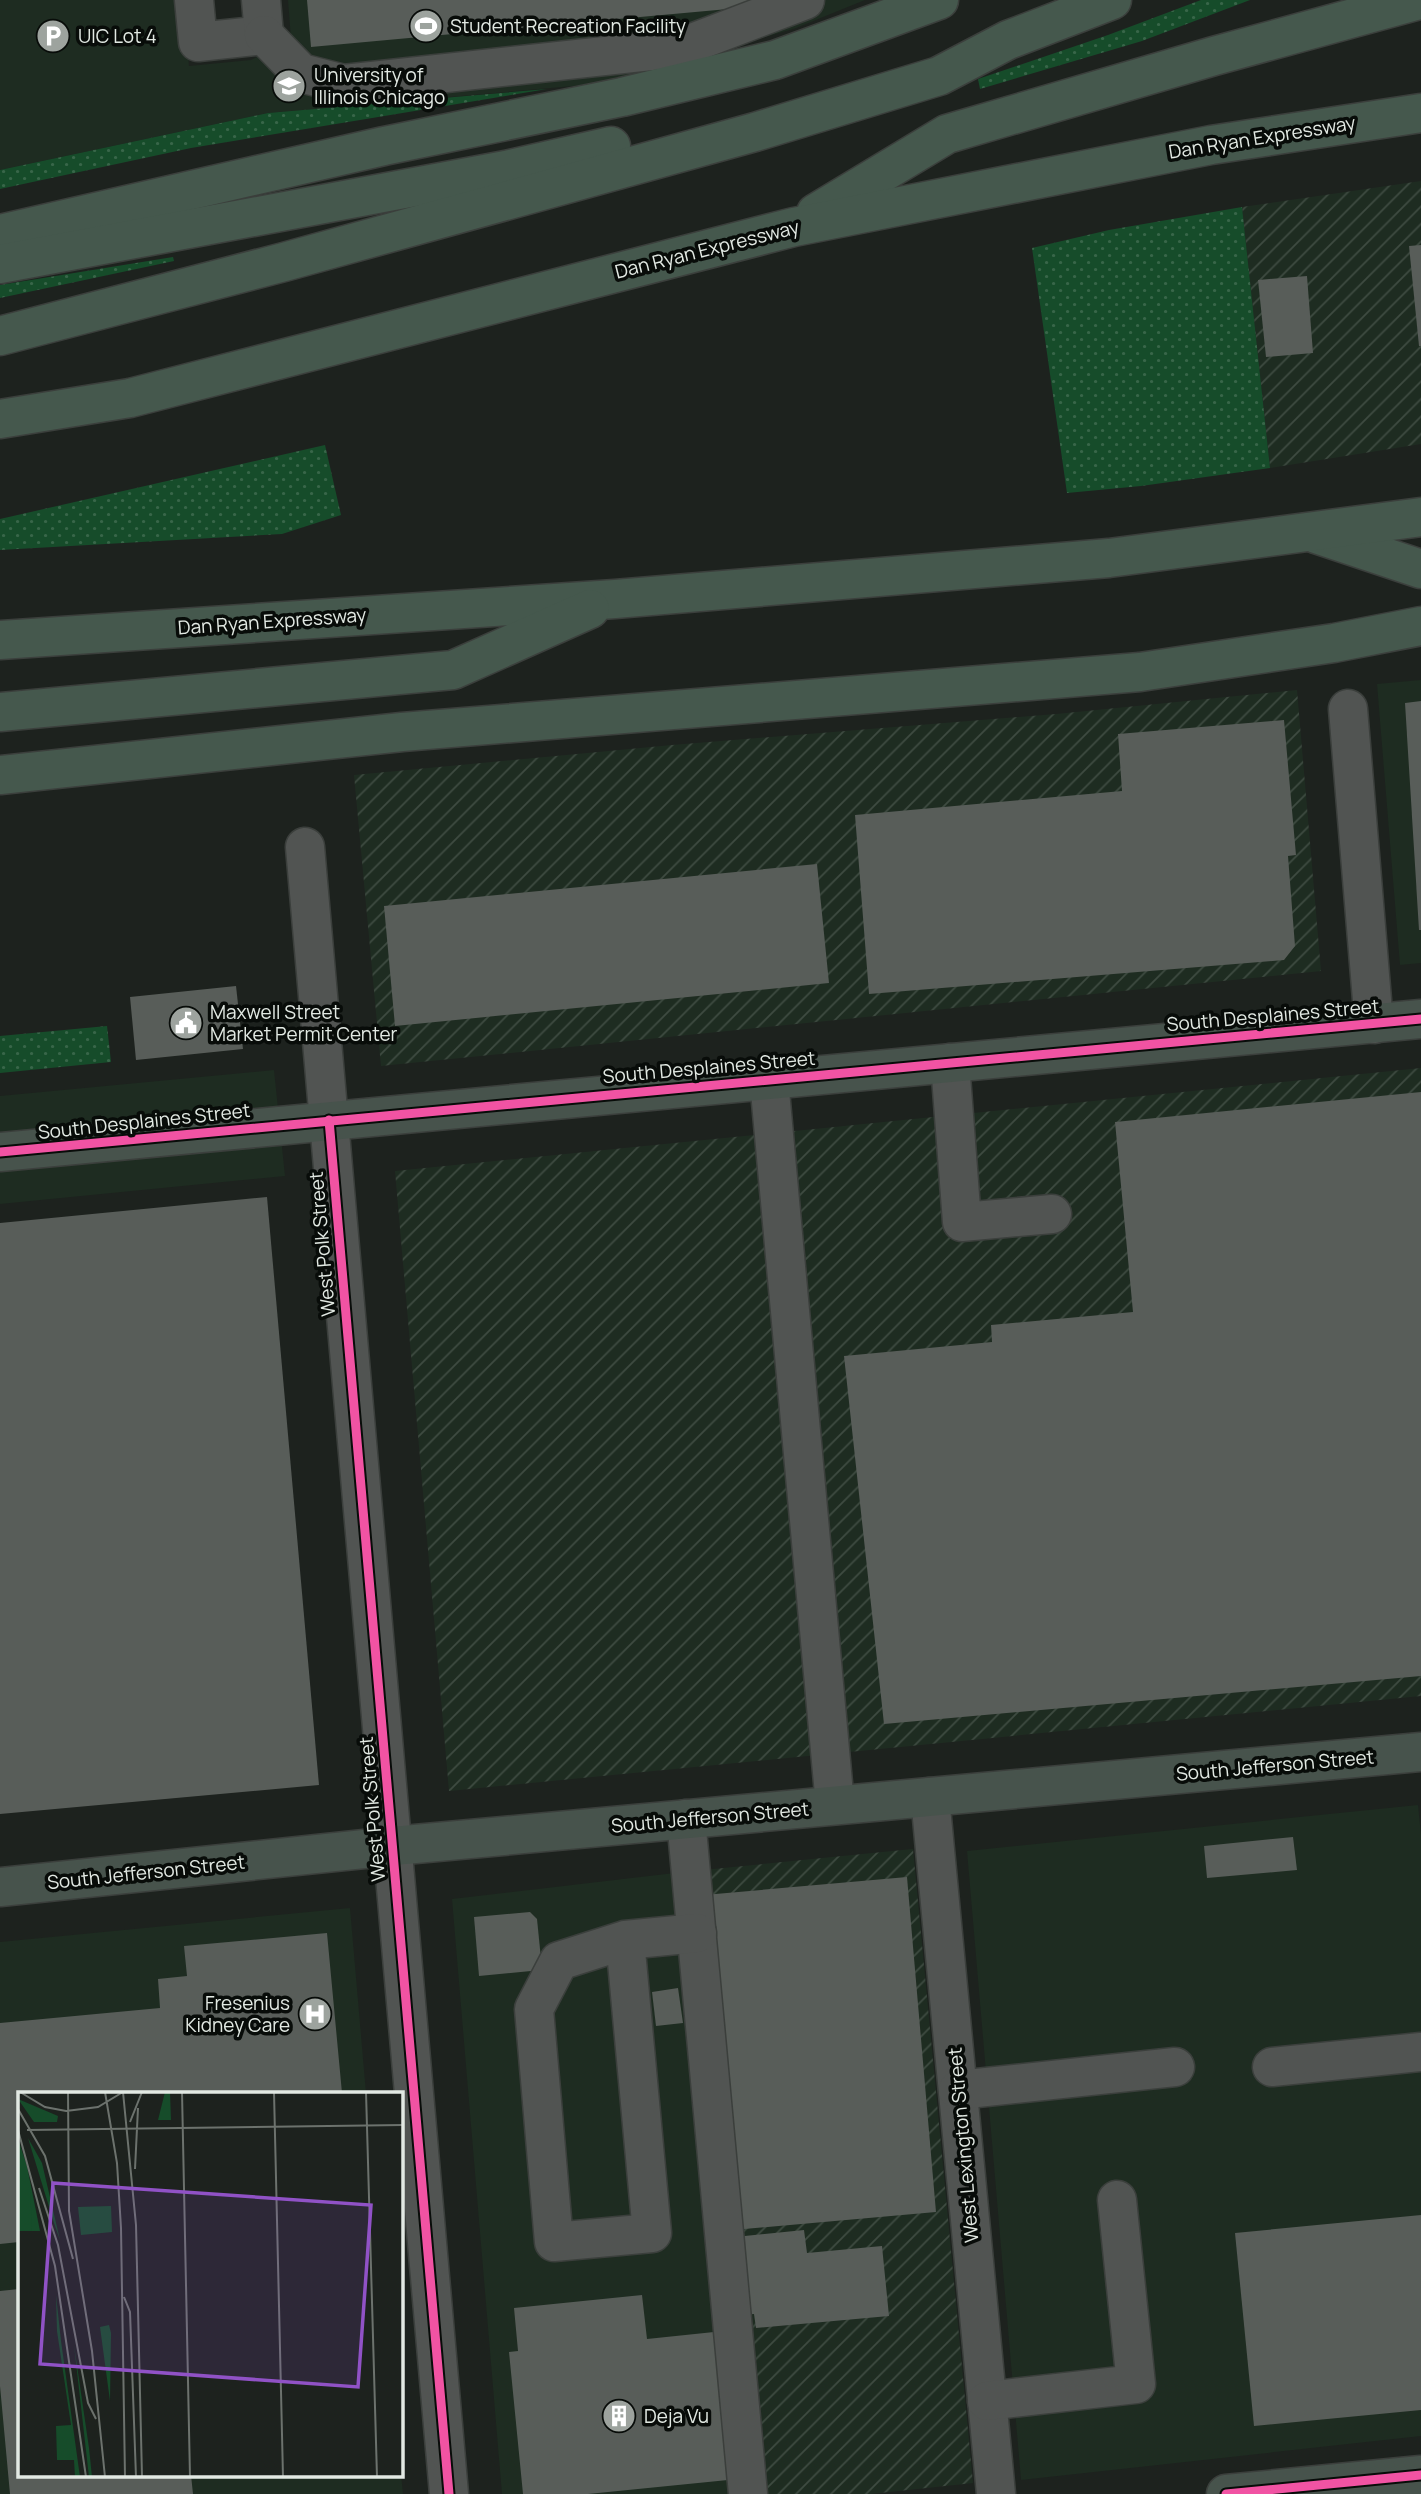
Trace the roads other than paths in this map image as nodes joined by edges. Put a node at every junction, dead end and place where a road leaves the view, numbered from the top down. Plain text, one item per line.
1 (194, 0) edge
2 (805, 0) edge
3 (939, 0) edge
4 (1112, 0) edge
5 (1419, 0) edge
6 (262, 18) edge
7 (1008, 40) junction
8 (1421, 113) edge
9 (794, 227) junction
10 (0, 234) edge
11 (0, 264) edge
12 (0, 336) edge
13 (0, 419) edge
14 (1421, 517) edge
15 (1307, 531) junction
16 (1421, 569) edge
17 (615, 599) junction
18 (1421, 626) edge
19 (0, 640) edge
20 (1334, 642) junction
21 (1421, 642) edge
22 (1348, 709) dead end
23 (0, 712) edge
24 (0, 775) edge
25 (305, 847) dead end
26 (1421, 1019) edge
27 (1374, 1024) junction
28 (950, 1063) junction
29 (769, 1080) junction
30 (329, 1120) junction
31 (0, 1152) edge
32 (1052, 1214) dead end
33 (1421, 1752) edge
34 (930, 1797) junction
35 (835, 1805) junction
36 (686, 1819) junction
37 (393, 1846) junction
38 (0, 1887) edge
39 (696, 1933) junction
40 (625, 1940) junction
41 (1421, 2052) edge
42 (1175, 2067) dead end
43 (1272, 2067) dead end
44 (958, 2090) junction
45 (1117, 2200) dead end
46 (413, 2209) edge
47 (987, 2401) junction
48 (1421, 2475) edge
49 (1316, 2490) edge
50 (449, 2494) edge
51 (748, 2494) edge
52 (996, 2494) edge
53 (1226, 2494) edge

1 - 6 street
2 - 6 street
3 - 10 highway
4 - 7 highway
5 - 9 highway
7 - 11 highway
7 - 12 highway
8 - 9 highway, Dan Ryan Expressway
9 - 13 highway, Dan Ryan Expressway
14 - 15 highway, Dan Ryan Expressway
15 - 16 highway
15 - 17 highway, Dan Ryan Expressway
17 - 19 highway, Dan Ryan Expressway
17 - 23 highway
18 - 20 highway
20 - 21 highway
20 - 24 highway
22 - 27 street
25 - 30 street, West Polk Street
26 - 27 main road, South Desplaines Street
27 - 28 main road, South Desplaines Street
28 - 29 main road, South Desplaines Street
28 - 32 street
29 - 30 main road, South Desplaines Street
29 - 35 street
30 - 31 main road, South Desplaines Street
30 - 37 street, West Polk Street
33 - 34 main road, South Jefferson Street
34 - 35 main road, South Jefferson Street
34 - 44 street, West Lexington Street
35 - 36 main road, South Jefferson Street
36 - 37 main road, South Jefferson Street
36 - 39 street
37 - 38 main road, South Jefferson Street
37 - 46 street, West Polk Street
39 - 40 street
39 - 51 street
40 - 40 street
41 - 43 street
42 - 44 street
44 - 47 street, West Lexington Street
45 - 47 street
46 - 50 street, West Polk Street
47 - 52 street, West Lexington Street
48 - 49 main road
49 - 53 main road

